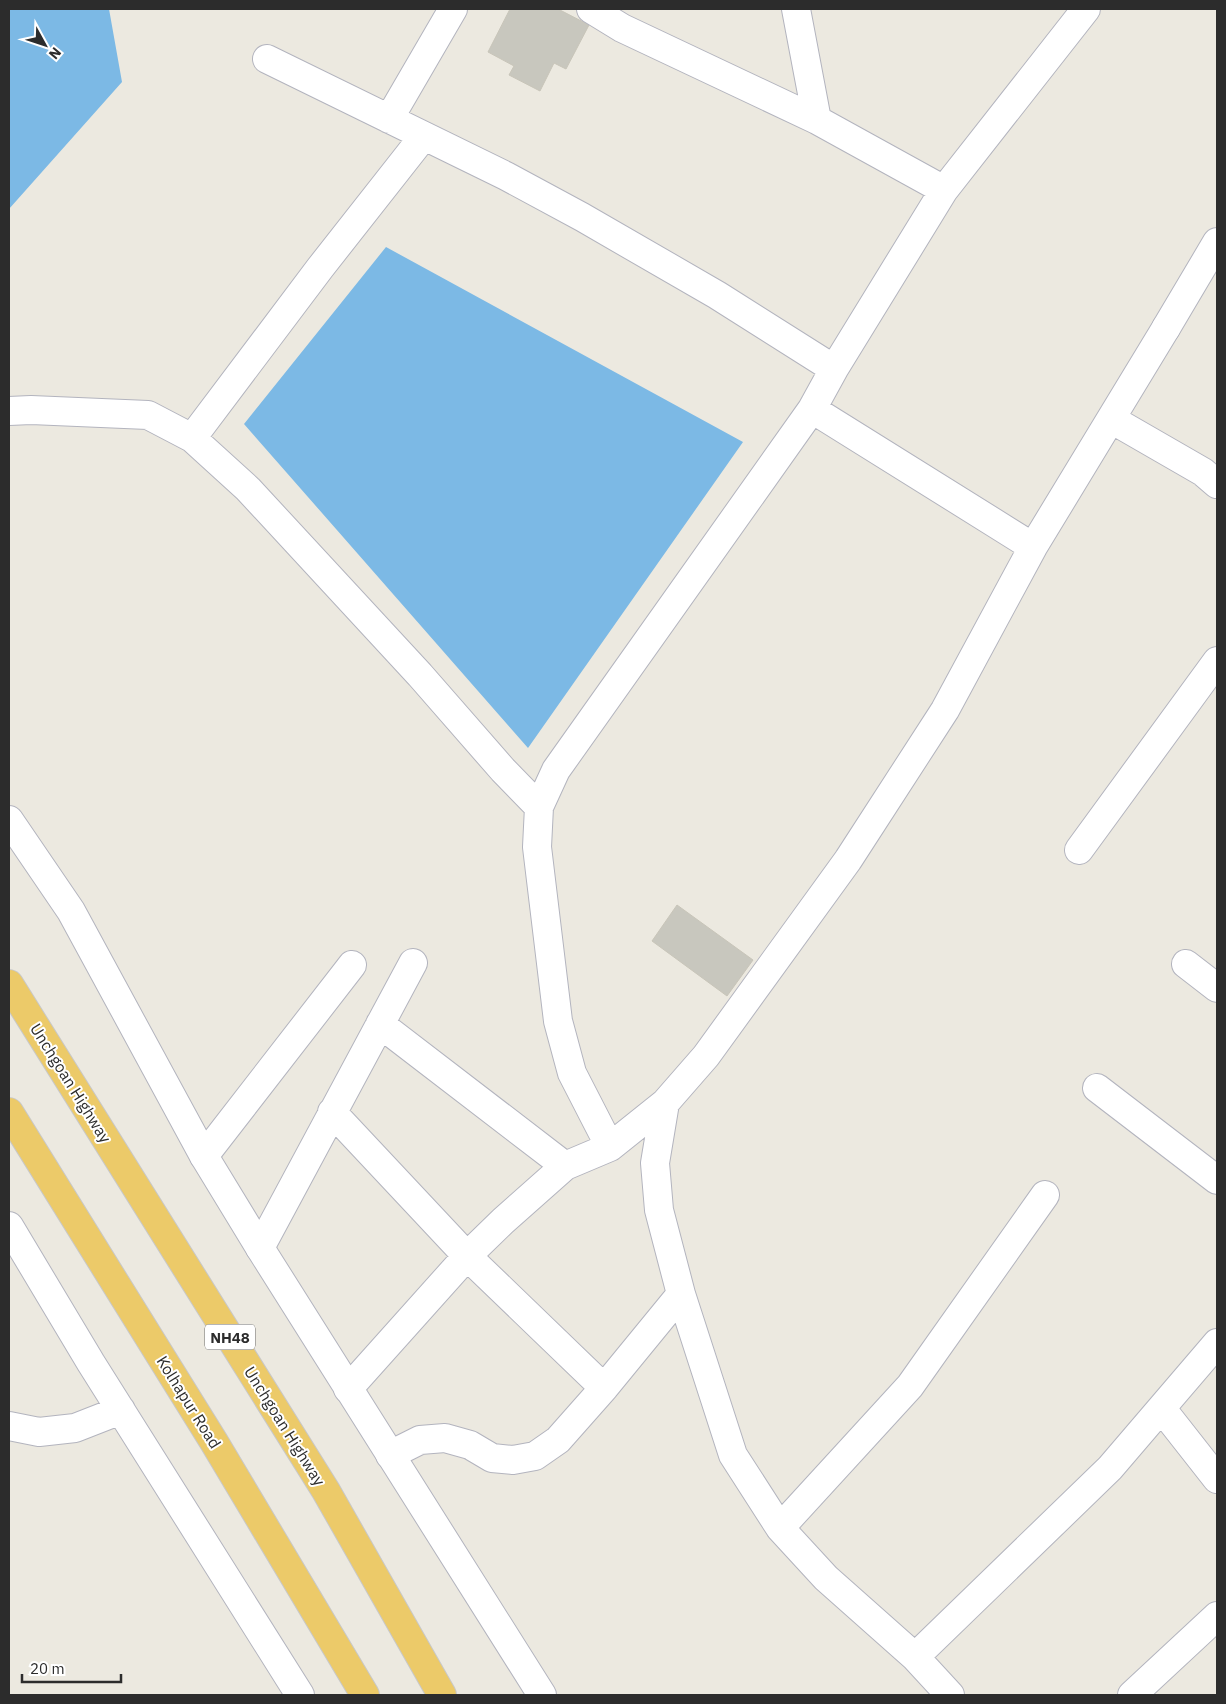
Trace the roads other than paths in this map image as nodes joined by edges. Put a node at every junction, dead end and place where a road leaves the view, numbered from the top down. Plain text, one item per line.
1 (453, 9) edge
2 (591, 9) edge
3 (796, 9) edge
4 (1086, 9) edge
5 (267, 59) dead end
6 (389, 118) junction
7 (817, 120) junction
8 (423, 137) junction
9 (944, 190) junction
10 (1217, 242) edge
11 (834, 369) junction
12 (812, 409) junction
13 (9, 411) edge
14 (1111, 419) junction
15 (192, 438) junction
16 (1217, 484) edge
17 (1034, 547) junction
18 (1217, 662) edge
19 (539, 807) junction
20 (9, 820) edge
21 (1079, 850) dead end
22 (413, 963) dead end
23 (1186, 964) dead end
24 (352, 965) dead end
25 (9, 984) edge
26 (1217, 988) edge
27 (380, 1024) junction
28 (1097, 1088) dead end
29 (665, 1104) junction
30 (9, 1112) edge
31 (332, 1112) junction
32 (610, 1147) junction
33 (204, 1156) junction
34 (565, 1166) junction
35 (1217, 1180) edge
36 (1045, 1195) dead end
37 (9, 1226) edge
38 (260, 1248) junction
39 (467, 1256) junction
40 (681, 1294) junction
41 (1217, 1343) edge
42 (604, 1388) junction
43 (348, 1389) junction
44 (1162, 1409) junction
45 (121, 1410) junction
46 (9, 1426) edge
47 (390, 1455) junction
48 (1217, 1479) edge
49 (780, 1528) junction
50 (1217, 1616) edge
51 (916, 1656) junction
52 (300, 1695) edge
53 (365, 1695) edge
54 (442, 1695) edge
55 (542, 1695) edge
56 (950, 1695) edge
57 (1132, 1695) edge

1 - 6 street
2 - 7 street
3 - 7 street
4 - 9 street
5 - 6 street
6 - 8 street
7 - 9 street
8 - 11 street
8 - 15 street
9 - 11 street
10 - 14 street
11 - 12 street
12 - 17 street
12 - 19 street
13 - 15 street
14 - 16 street
14 - 17 street
15 - 19 street
17 - 29 street
18 - 21 street
19 - 32 street
20 - 33 street
22 - 27 street
23 - 26 street
24 - 33 street
25 - 54 highway, Unchgoan Highway / NH48
27 - 31 street
27 - 34 street
28 - 35 street
29 - 32 street
29 - 40 street
30 - 53 highway, Kolhapur Road
31 - 38 street
31 - 39 street
32 - 34 street
33 - 38 street
34 - 39 street
36 - 49 street
37 - 45 street
38 - 43 street
39 - 42 street
39 - 43 street
40 - 42 street
40 - 49 street
41 - 44 street
42 - 47 street
43 - 47 street
44 - 48 street
44 - 51 street
45 - 46 street
45 - 52 street
47 - 55 street
49 - 51 street
50 - 57 street
51 - 56 street

